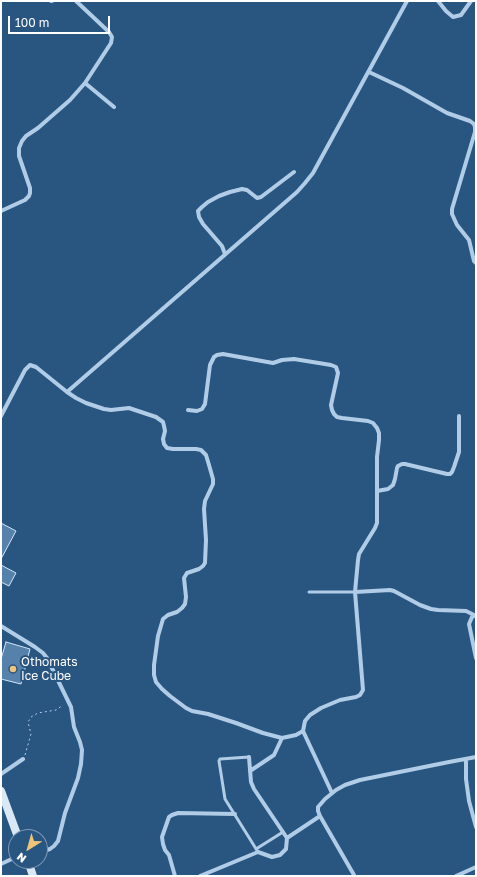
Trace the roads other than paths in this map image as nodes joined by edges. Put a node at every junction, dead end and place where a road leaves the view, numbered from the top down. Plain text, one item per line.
1 (76, 1) edge
2 (407, 1) edge
3 (438, 1) edge
4 (471, 1) edge
5 (369, 72) junction
6 (85, 83) junction
7 (114, 107) dead end
8 (475, 133) edge
9 (294, 172) dead end
10 (1, 211) edge
11 (225, 254) junction
12 (476, 263) edge
13 (67, 392) junction
14 (3, 409) edge
15 (188, 410) dead end
16 (1, 416) edge
17 (459, 416) dead end
18 (377, 491) junction
19 (309, 592) dead end
20 (355, 592) junction
21 (475, 615) edge
22 (1, 626) edge
23 (476, 658) edge
24 (303, 731) junction
25 (282, 738) junction
26 (249, 757) joint
27 (476, 757) edge
28 (23, 759) road end
29 (466, 760) junction
30 (250, 771) junction
31 (1, 774) edge
32 (1, 791) edge
33 (332, 793) junction
34 (235, 814) junction
35 (320, 816) junction
36 (476, 827) edge
37 (15, 829) edge
38 (283, 832) junction
39 (287, 838) junction
40 (48, 850) edge
41 (257, 851) junction
42 (476, 867) edge
43 (354, 875) dead end
44 (175, 876) edge
45 (200, 876) edge
46 (456, 876) edge

1 - 6 street
2 - 5 street
3 - 4 street
5 - 8 street
5 - 11 street
6 - 7 street
6 - 10 street
8 - 12 street
9 - 11 street
11 - 13 street
13 - 14 street
13 - 25 street
14 - 16 street
15 - 18 street
17 - 18 street
18 - 20 street
19 - 20 lane
20 - 21 street
20 - 24 street
21 - 23 street
22 - 40 street
24 - 25 street
24 - 33 street
25 - 30 street
26 - 30 street
26 - 34 lane
27 - 29 street
28 - 31 street
29 - 33 street
29 - 36 street
30 - 38 street
32 - 37 street
33 - 35 street
34 - 41 lane
34 - 44 street
35 - 39 street
35 - 43 street
38 - 39 street
38 - 41 lane
39 - 41 street
41 - 45 street
42 - 46 street

